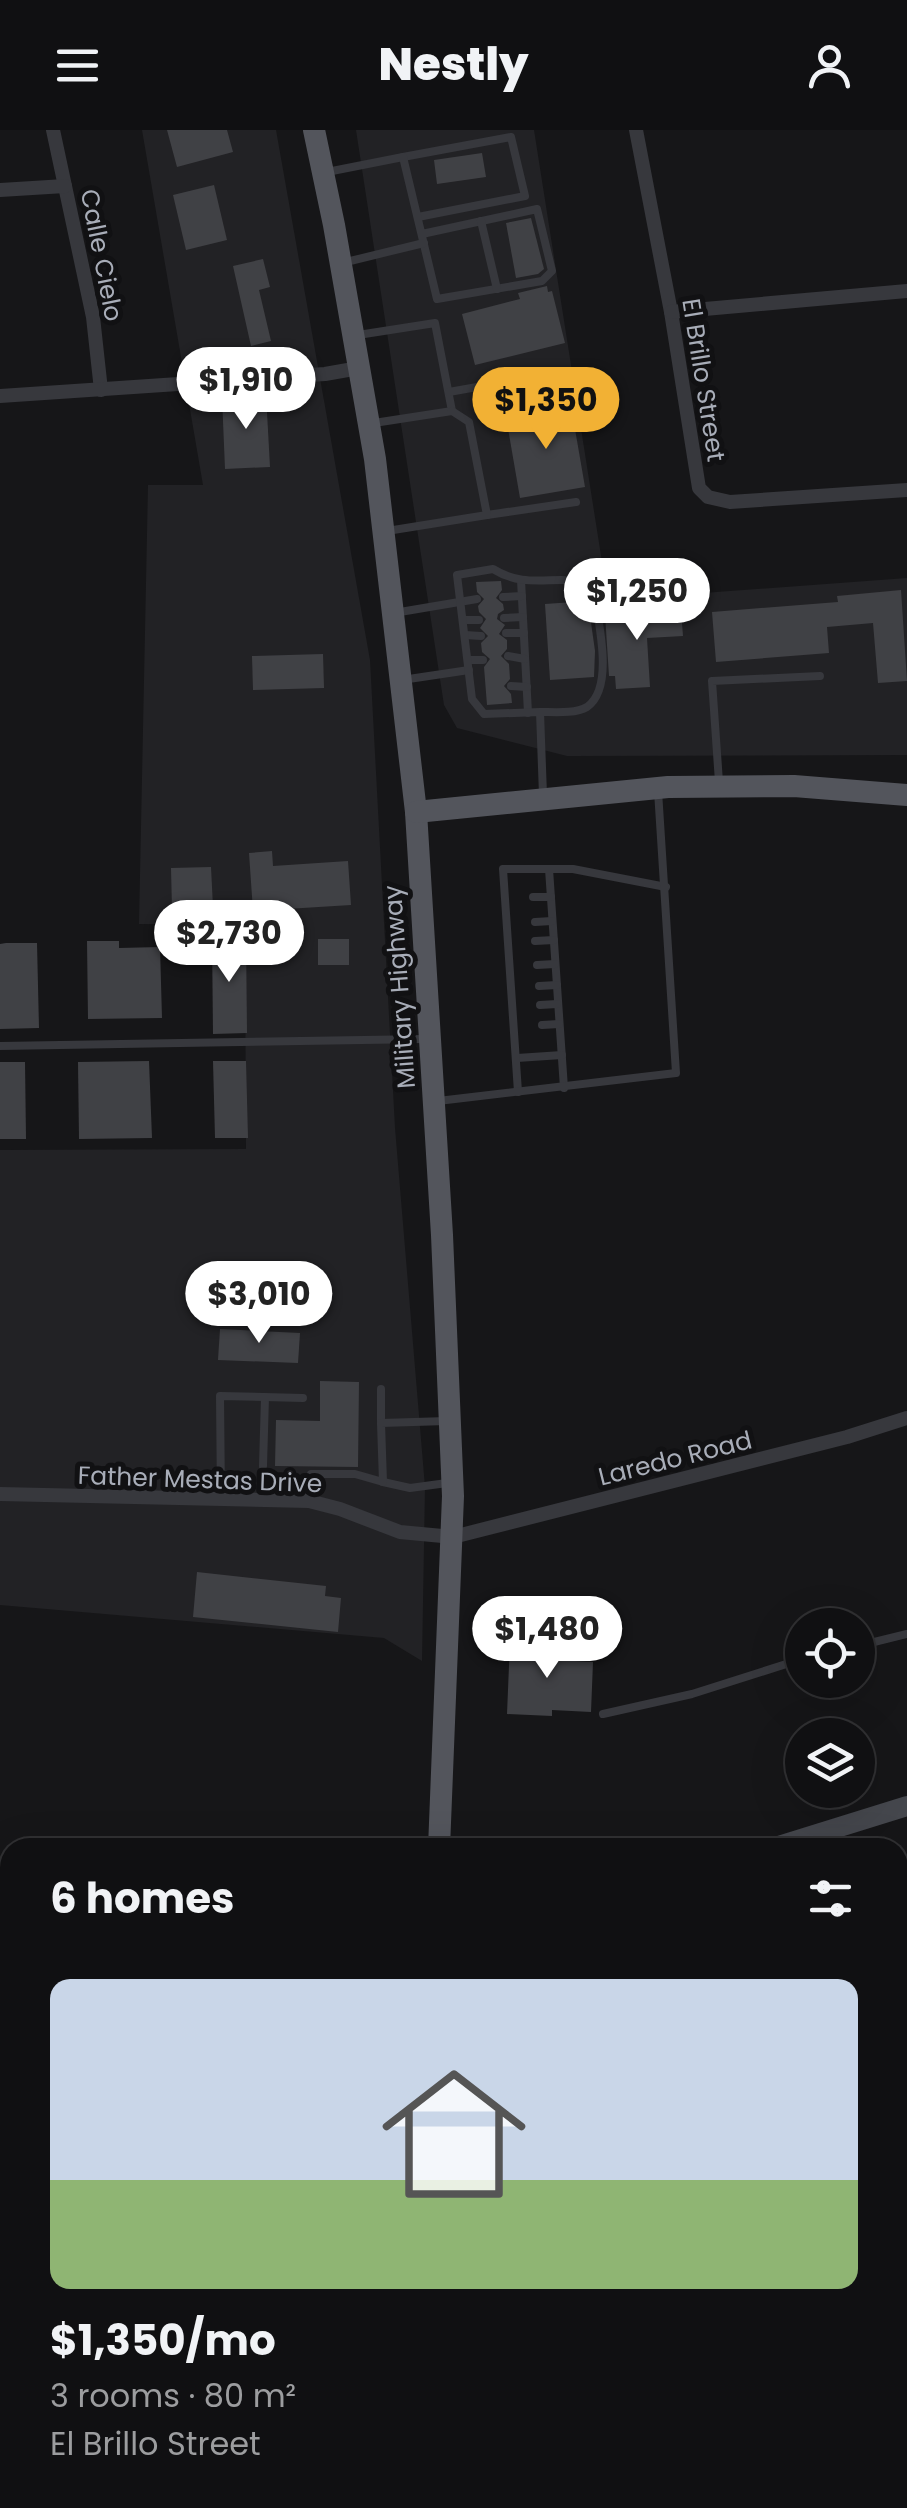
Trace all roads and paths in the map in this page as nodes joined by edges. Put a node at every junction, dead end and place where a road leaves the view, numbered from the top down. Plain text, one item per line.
1 (52, 130) edge
2 (314, 130) edge
3 (636, 130) edge
4 (403, 156) junction
5 (323, 173) junction
6 (65, 186) junction
7 (0, 190) edge
8 (418, 217) junction
9 (481, 221) junction
10 (423, 239) junction
11 (341, 263) junction
12 (497, 288) junction
13 (907, 290) edge
14 (671, 312) junction
15 (354, 335) junction
16 (359, 368) junction
17 (555, 373) dead end
18 (101, 390) junction
19 (449, 392) junction
20 (0, 396) edge
21 (452, 411) junction
22 (369, 424) junction
23 (907, 490) edge
24 (576, 502) dead end
25 (486, 515) junction
26 (384, 531) junction
27 (521, 580) junction
28 (522, 596) junction
29 (503, 597) dead end
30 (477, 599) dead end
31 (460, 602) junction
32 (394, 613) junction
33 (523, 617) junction
34 (504, 618) dead end
35 (463, 620) junction
36 (479, 620) dead end
37 (506, 632) dead end
38 (524, 633) junction
39 (465, 635) junction
40 (481, 636) dead end
41 (508, 656) dead end
42 (525, 659) junction
43 (483, 660) dead end
44 (468, 665) junction
45 (820, 676) dead end
46 (402, 680) junction
47 (510, 686) dead end
48 (526, 687) junction
49 (486, 690) dead end
50 (472, 692) junction
51 (540, 712) junction
52 (528, 713) junction
53 (720, 787) junction
54 (658, 788) junction
55 (907, 795) edge
56 (543, 800) junction
57 (416, 812) junction
58 (549, 869) junction
59 (666, 887) junction
60 (550, 896) junction
61 (533, 898) dead end
62 (552, 921) junction
63 (518, 922) dead end
64 (535, 922) dead end
65 (507, 923) junction
66 (554, 940) junction
67 (536, 941) dead end
68 (537, 964) dead end
69 (555, 964) junction
70 (557, 985) junction
71 (539, 986) dead end
72 (558, 1004) junction
73 (540, 1005) dead end
74 (559, 1024) junction
75 (542, 1025) dead end
76 (430, 1039) junction
77 (0, 1046) edge
78 (562, 1055) junction
79 (516, 1058) junction
80 (564, 1088) junction
81 (518, 1092) junction
82 (434, 1102) junction
83 (381, 1389) dead end
84 (265, 1397) junction
85 (303, 1398) dead end
86 (907, 1418) edge
87 (451, 1421) junction
88 (381, 1423) junction
89 (263, 1466) dead end
90 (382, 1482) junction
91 (453, 1482) junction
92 (0, 1494) edge
93 (220, 1499) junction
94 (310, 1501) junction
95 (453, 1537) junction
96 (907, 1634) edge
97 (875, 1642) edge
98 (785, 1665) edge
99 (603, 1714) dead end
100 (907, 1806) edge
101 (885, 1811) junction
102 (907, 1822) edge
103 (439, 1838) edge
104 (803, 1838) edge

1 - 6 street, Calle Cielo
2 - 5 main road, Military Highway
3 - 14 street, El Brillo Street
4 - 5 lane
4 - 8 lane
4 - 8 lane
5 - 11 main road, Military Highway
6 - 7 street
6 - 18 street, Calle Cielo
8 - 10 lane
9 - 10 lane
9 - 12 lane
9 - 12 lane
10 - 11 lane
10 - 12 lane
11 - 15 main road, Military Highway
13 - 14 street
14 - 23 street, El Brillo Street
15 - 16 main road, Military Highway
15 - 19 lane
16 - 18 street
16 - 22 main road, Military Highway
17 - 19 lane
18 - 20 street
19 - 21 lane
21 - 22 lane
21 - 25 lane
22 - 26 main road, Military Highway
24 - 25 lane
25 - 26 lane
26 - 32 main road, Military Highway
27 - 28 lane
27 - 31 lane
27 - 51 lane
28 - 29 lane
28 - 33 lane
30 - 31 lane
31 - 32 lane
31 - 35 lane
32 - 46 main road, Military Highway
33 - 34 lane
33 - 38 lane
35 - 36 lane
35 - 39 lane
37 - 38 lane
38 - 42 lane
39 - 40 lane
39 - 44 lane
41 - 42 lane
42 - 48 lane
43 - 44 lane
44 - 46 lane
44 - 50 lane
45 - 53 lane
46 - 57 main road, Military Highway
47 - 48 lane
48 - 52 lane
49 - 50 lane
50 - 52 lane
51 - 52 lane
51 - 56 lane
53 - 54 main road
53 - 55 main road
54 - 56 main road
54 - 59 lane
56 - 57 main road
57 - 76 main road, Military Highway
58 - 59 lane
58 - 60 lane
58 - 65 lane
59 - 80 lane
60 - 61 lane
60 - 62 lane
62 - 64 lane
62 - 66 lane
63 - 65 lane
65 - 79 lane
66 - 67 lane
66 - 69 lane
68 - 69 lane
69 - 70 lane
70 - 71 lane
70 - 72 lane
72 - 73 lane
72 - 74 lane
74 - 75 lane
74 - 78 lane
76 - 77 lane
76 - 82 main road, Military Highway
78 - 79 lane
78 - 80 lane
79 - 81 lane
80 - 81 lane
81 - 82 lane
82 - 87 main road, Military Highway
83 - 88 lane
84 - 85 lane
84 - 89 lane
84 - 93 lane
86 - 95 street, Laredo Road
87 - 88 lane
87 - 91 main road, Military Highway
88 - 90 lane
90 - 91 lane
90 - 94 lane
91 - 95 main road, Military Highway
92 - 93 street, Father Mestas Drive
93 - 94 street, Father Mestas Drive
94 - 95 street, Father Mestas Drive
95 - 103 main road, Military Highway
96 - 97 lane
98 - 99 lane
100 - 101 street
101 - 102 street
101 - 104 street

